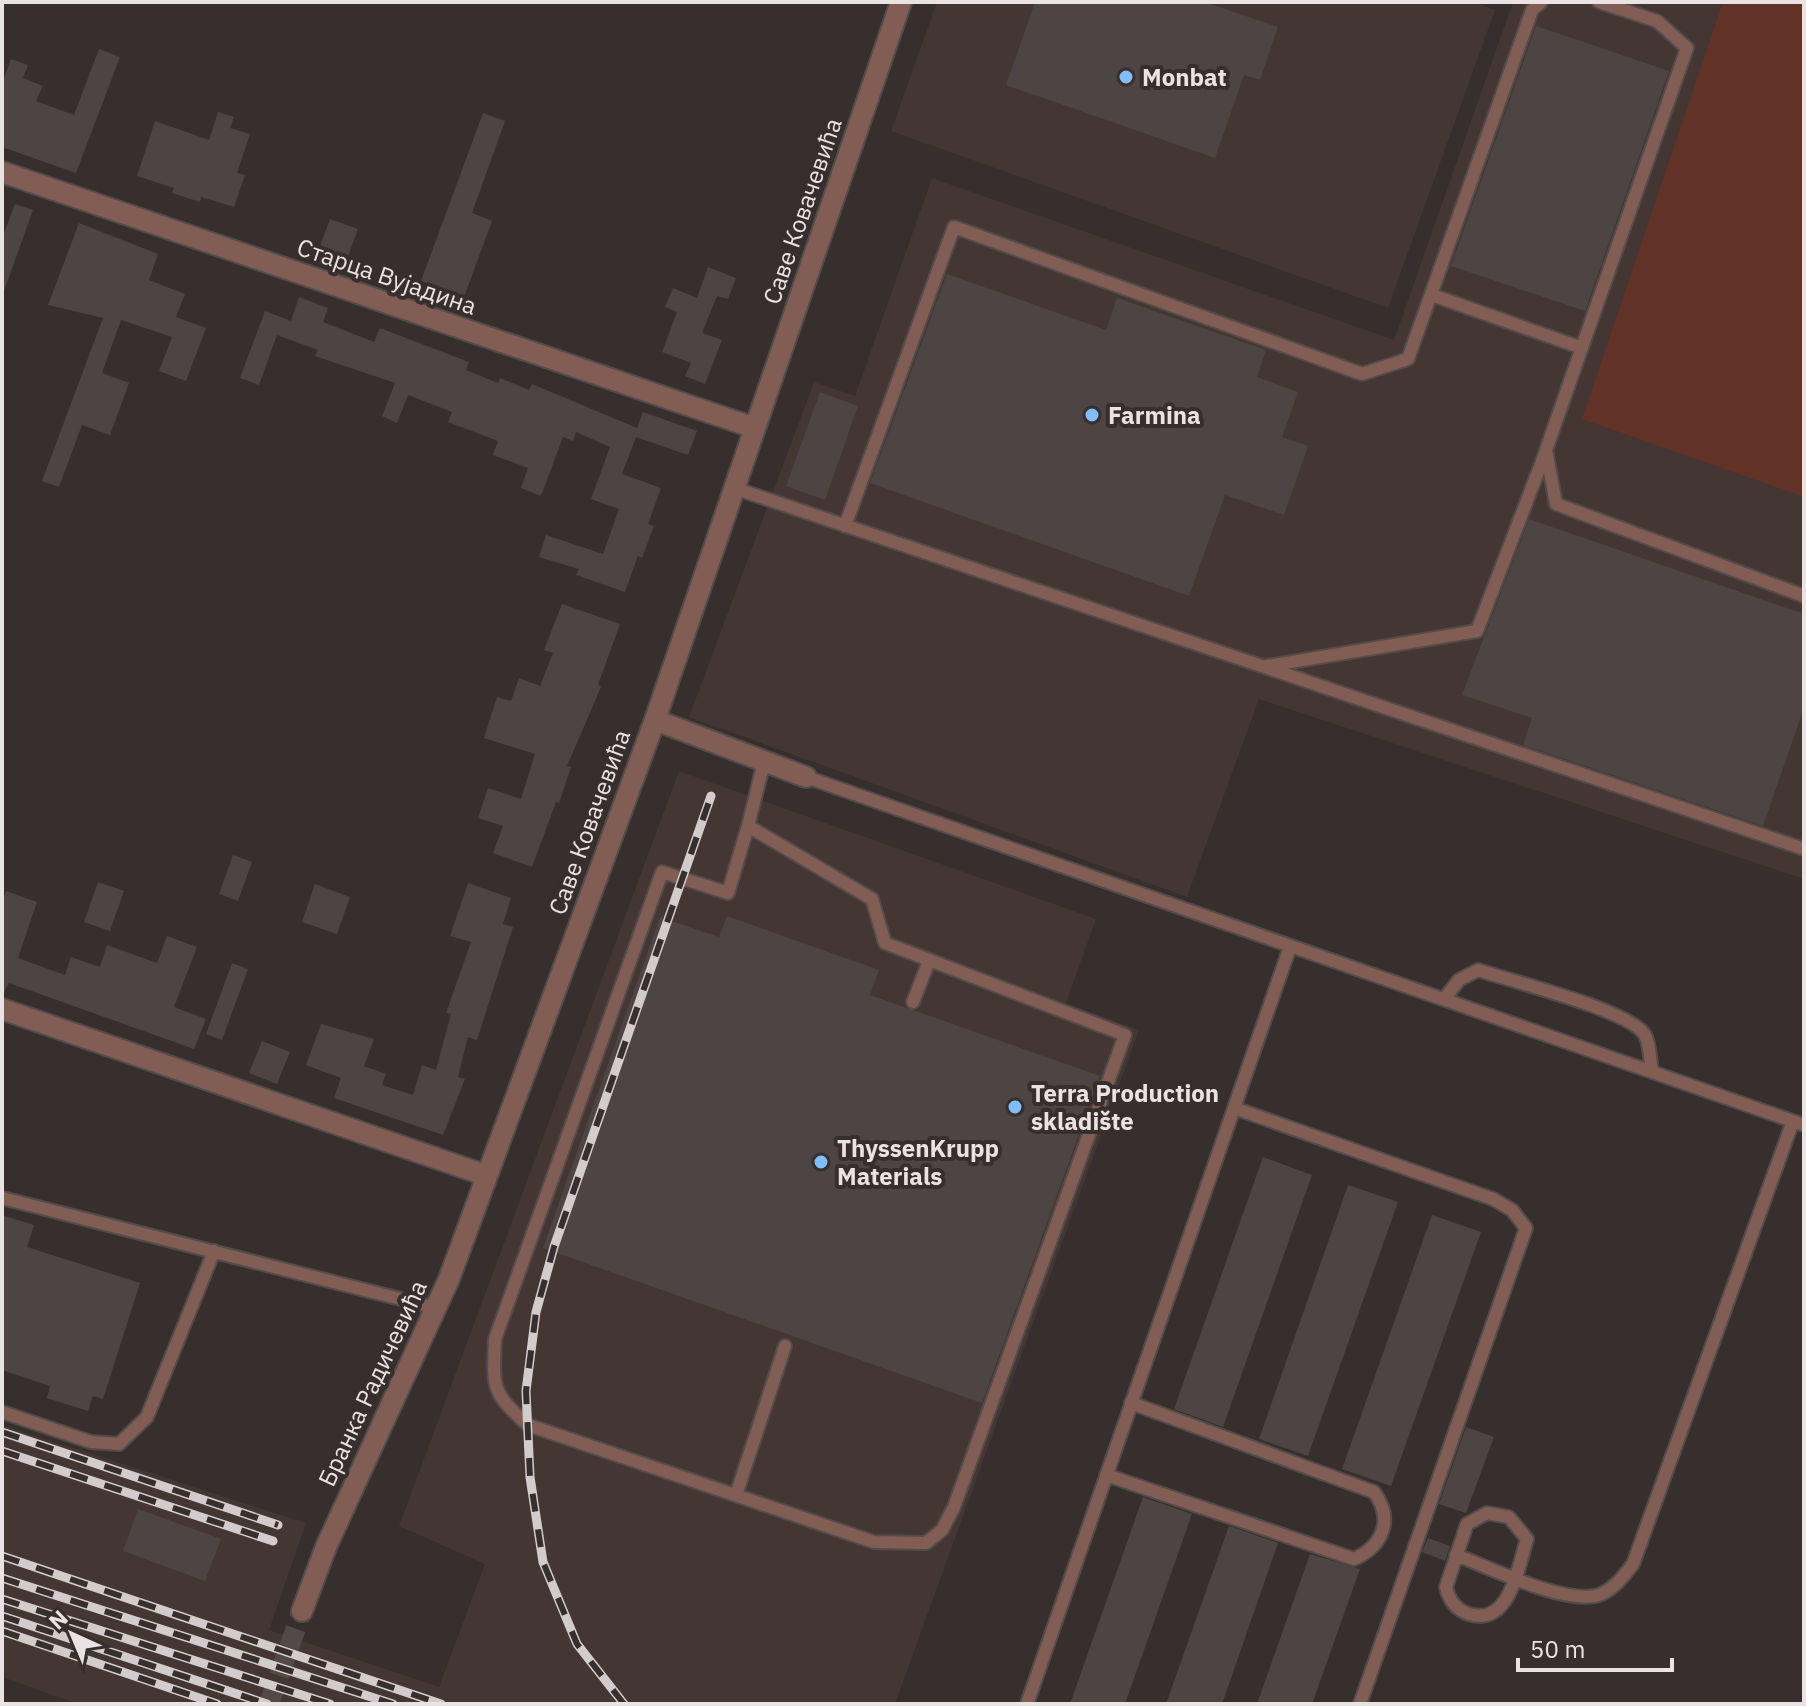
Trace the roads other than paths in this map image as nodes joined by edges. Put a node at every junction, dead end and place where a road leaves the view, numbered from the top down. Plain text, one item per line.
1 (901, 2) edge
2 (1541, 2) edge
3 (1599, 2) edge
4 (2, 172) edge
5 (1432, 295) junction
6 (1582, 348) junction
7 (755, 428) junction
8 (1546, 450) junction
9 (734, 488) junction
10 (845, 526) junction
11 (1804, 596) edge
12 (1264, 667) junction
13 (655, 720) junction
14 (764, 762) junction
15 (806, 777) joint
16 (748, 826) junction
17 (1804, 849) edge
18 (1290, 947) junction
19 (929, 961) junction
20 (1444, 999) junction
21 (913, 1002) dead end
22 (2, 1009) edge
23 (1652, 1072) junction
24 (1234, 1108) junction
25 (1798, 1123) edge
26 (485, 1175) junction
27 (2, 1198) edge
28 (214, 1251) junction
29 (436, 1308) junction
30 (785, 1346) dead end
31 (1131, 1403) junction
32 (2, 1412) edge
33 (1106, 1475) junction
34 (736, 1495) junction
35 (1456, 1555) junction
36 (1515, 1576) junction
37 (302, 1611) tunnel mouth
38 (1027, 1704) edge
39 (1360, 1704) edge

1 - 7 street, Саве Ковачевића
2 - 5 lane
3 - 6 lane
4 - 7 street, Старца Вујадина
5 - 6 lane
5 - 10 lane
6 - 8 lane
7 - 9 street, Саве Ковачевића
8 - 11 lane
8 - 12 lane
9 - 10 lane
9 - 13 street, Саве Ковачевића
10 - 12 lane
12 - 17 lane
13 - 14 street
13 - 26 street, Саве Ковачевића
14 - 15 street
14 - 16 lane
15 - 18 lane
16 - 19 lane
16 - 34 lane
18 - 20 lane
18 - 24 lane
19 - 21 lane
19 - 34 lane
20 - 23 lane
20 - 23 lane
22 - 26 street
23 - 25 lane
24 - 31 lane
24 - 39 lane
25 - 36 lane
26 - 29 street, Бранка Радичевића
27 - 28 lane
28 - 29 lane
28 - 32 lane
29 - 37 street, Бранка Радичевића
30 - 34 lane
31 - 33 lane
31 - 33 lane
33 - 38 lane
35 - 36 lane
35 - 36 lane
35 - 36 lane

